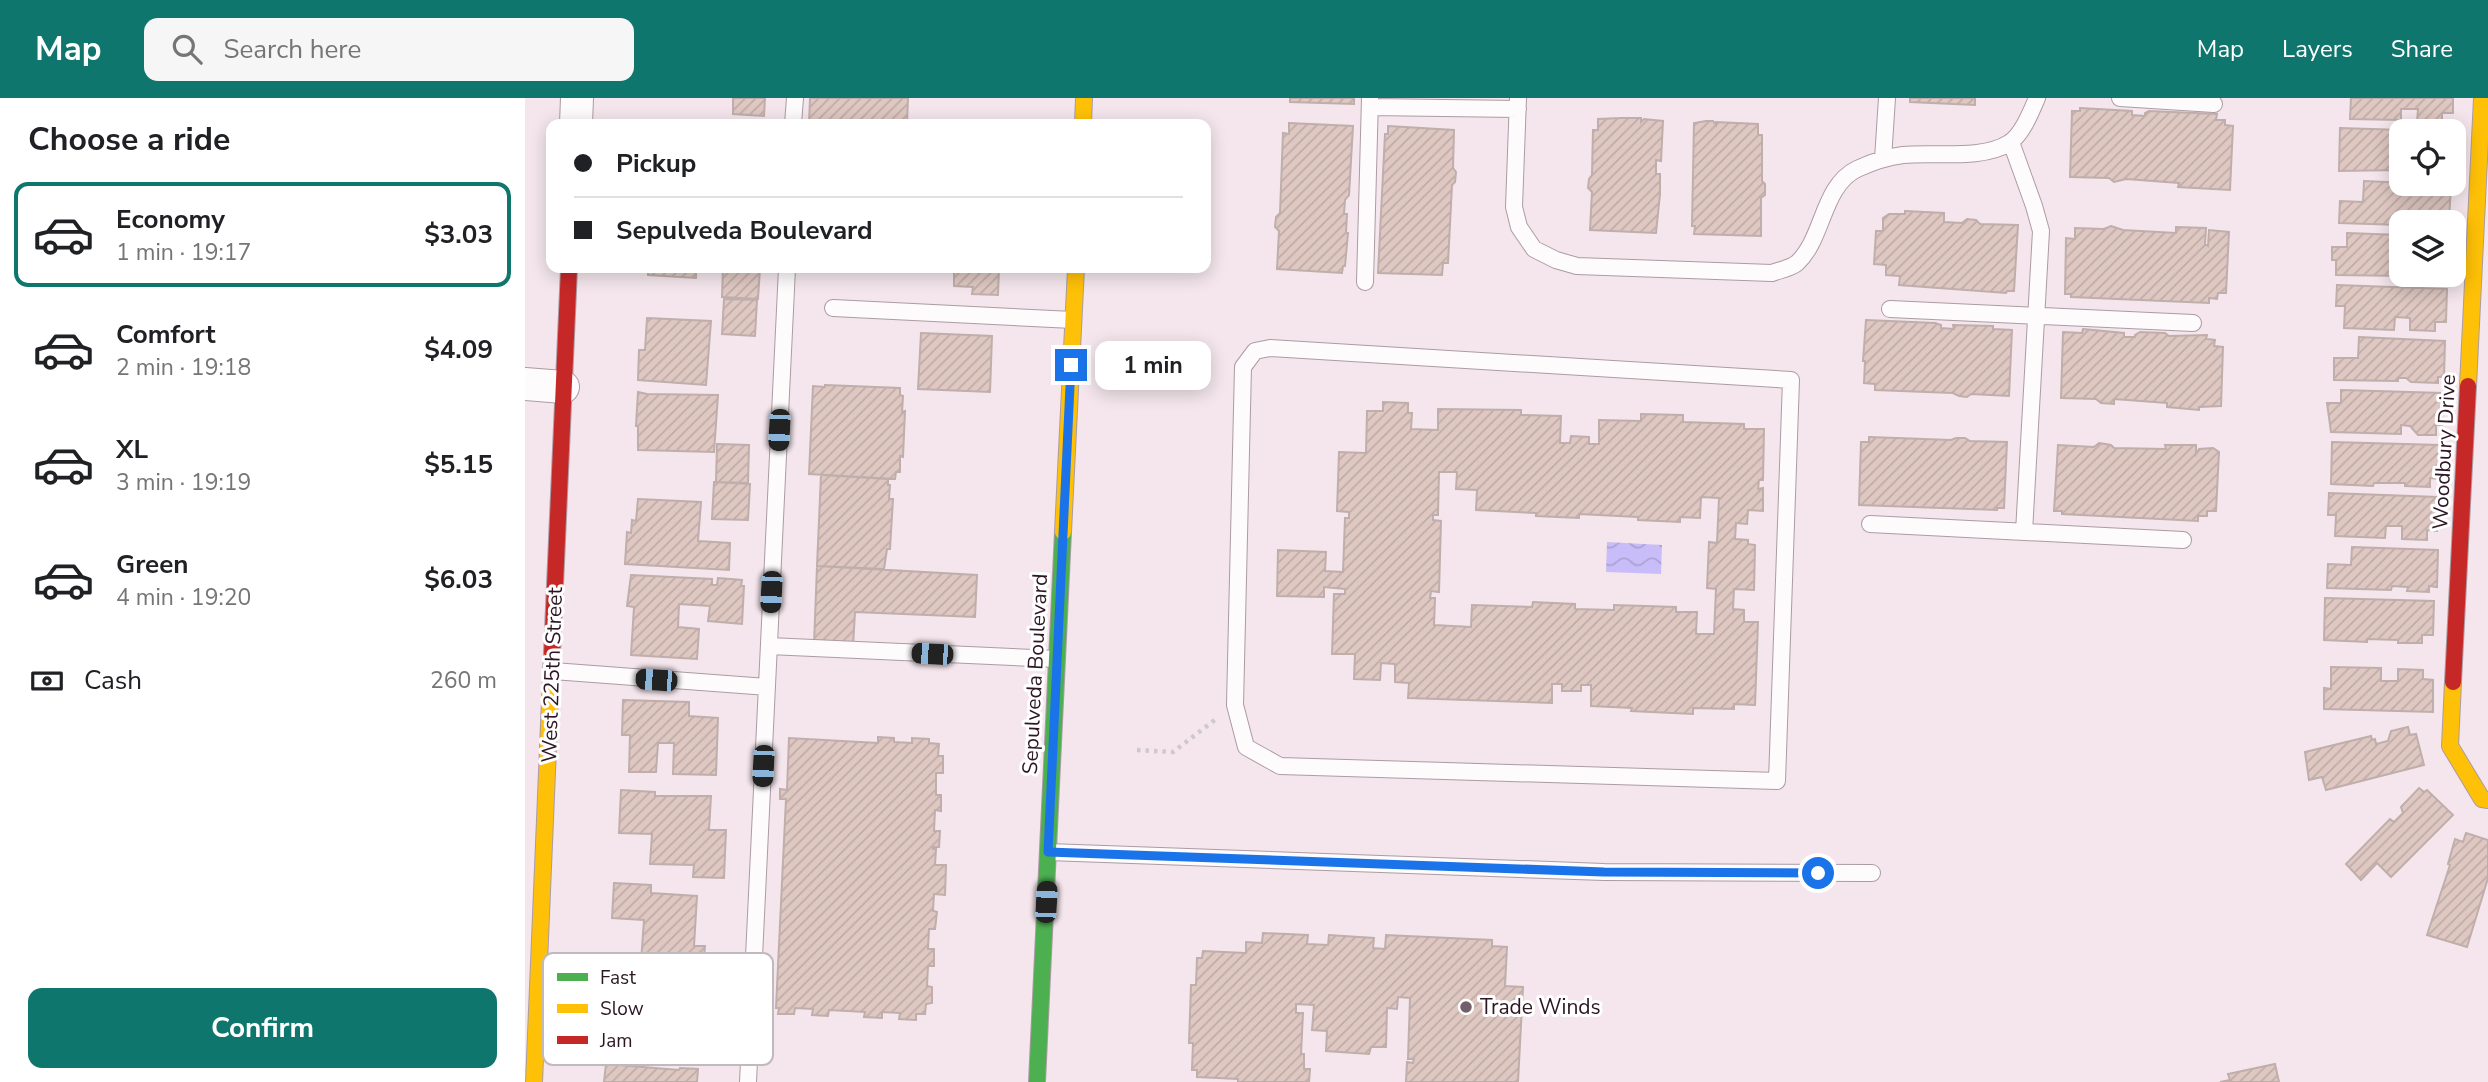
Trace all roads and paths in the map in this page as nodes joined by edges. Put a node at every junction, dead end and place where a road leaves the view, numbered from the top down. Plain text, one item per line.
1 (577, 98) edge
2 (795, 98) edge
3 (1084, 98) edge
4 (1887, 98) edge
5 (2038, 98) edge
6 (2120, 98) edge
7 (2482, 98) edge
8 (1370, 102) edge
9 (1518, 104) edge
10 (2214, 104) dead end
11 (576, 119) edge
12 (793, 119) edge
13 (1083, 119) edge
14 (2011, 142) junction
15 (1884, 159) junction
16 (569, 273) edge
17 (787, 273) edge
18 (1076, 273) edge
19 (1365, 282) dead end
20 (833, 308) dead end
21 (1890, 309) dead end
22 (2036, 316) junction
23 (1073, 320) junction
24 (2193, 323) dead end
25 (525, 384) edge
26 (563, 387) junction
27 (1240, 495) joint
28 (1870, 524) dead end
29 (2024, 533) junction
30 (2183, 540) dead end
31 (769, 646) junction
32 (1057, 659) junction
33 (553, 671) junction
34 (767, 687) junction
35 (1221, 718) dead end
36 (1137, 750) dead end
37 (2485, 799) edge
38 (1048, 852) junction
39 (1872, 873) dead end
40 (754, 953) edge
41 (534, 1082) edge
42 (1037, 1082) edge

1 - 11 street
2 - 12 lane
3 - 13 street
4 - 15 lane
5 - 14 lane
6 - 10 lane
7 - 37 street, Woodbury Drive
8 - 9 lane
8 - 19 lane
9 - 15 lane
14 - 15 lane
14 - 22 lane
16 - 26 street, West 225th Street
17 - 31 lane
18 - 23 street, Sepulveda Boulevard
20 - 23 lane
21 - 22 lane
22 - 24 lane
22 - 29 lane
23 - 32 street, Sepulveda Boulevard
25 - 26 street
26 - 33 street, West 225th Street
27 - 27 lane
28 - 29 lane
29 - 30 lane
31 - 32 lane
31 - 34 lane
32 - 38 street, Sepulveda Boulevard
33 - 34 lane
33 - 41 street, West 225th Street
34 - 40 lane
35 - 36 path
38 - 39 lane
38 - 42 street, Sepulveda Boulevard

